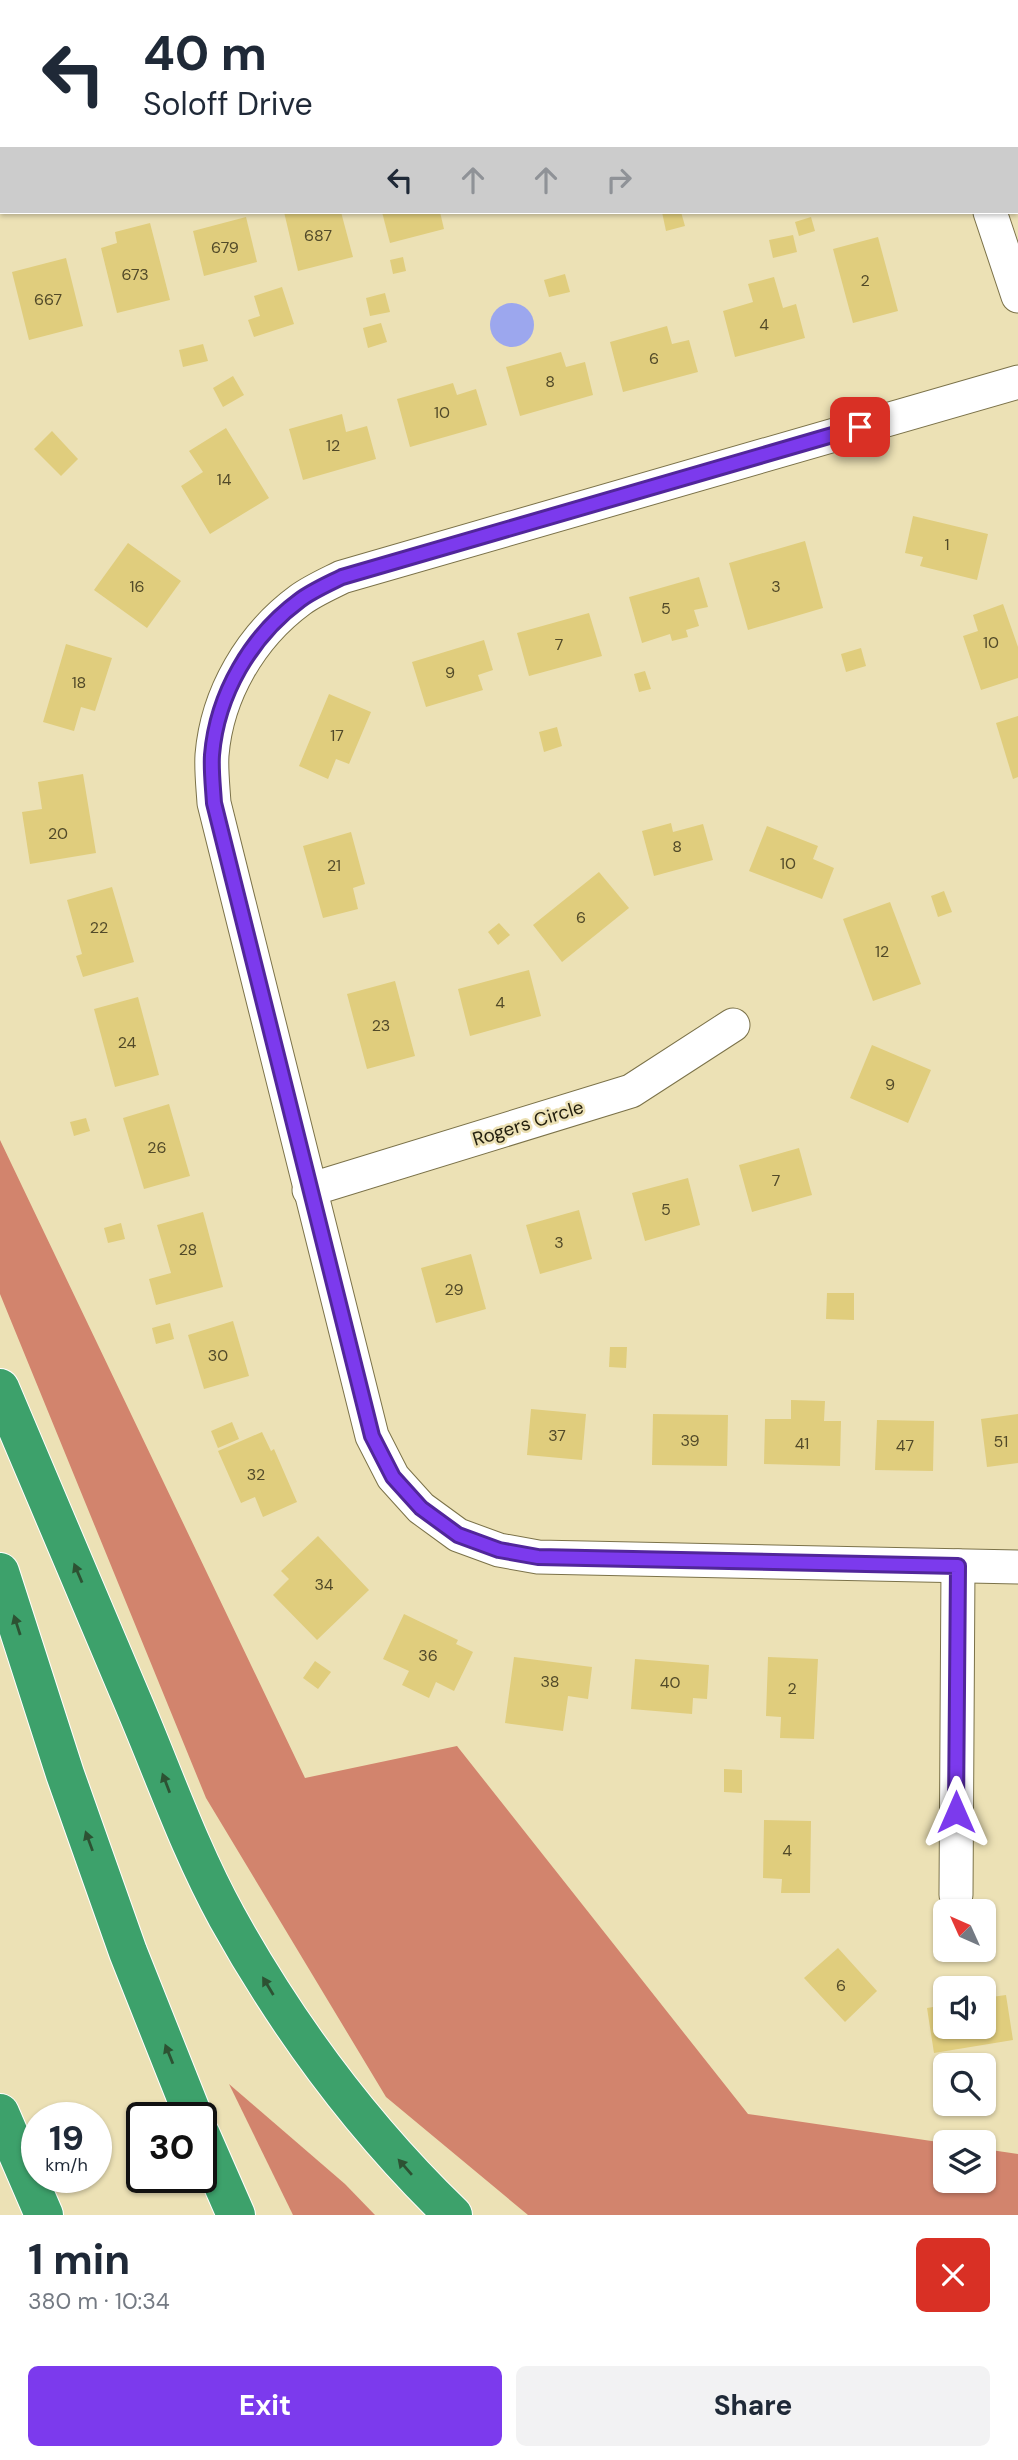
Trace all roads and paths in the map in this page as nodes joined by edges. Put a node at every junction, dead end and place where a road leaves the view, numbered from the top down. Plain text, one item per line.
1 (991, 214) edge
2 (1018, 296) edge
3 (1018, 382) edge
4 (733, 1025) dead end
5 (309, 1190) junction
6 (0, 1388) edge
7 (958, 1566) junction
8 (1018, 1567) edge
9 (0, 1572) edge
10 (956, 1895) dead end
11 (188, 2102) edge
12 (0, 2113) edge
13 (217, 2172) edge
14 (44, 2215) edge
15 (236, 2215) edge
16 (453, 2215) edge

1 - 2 street
3 - 5 street
4 - 5 street, Rogers Circle
5 - 7 street
16 -> 6 highway
7 - 8 street
7 - 10 street
11 -> 9 highway
12 - 14 highway
13 - 15 highway

